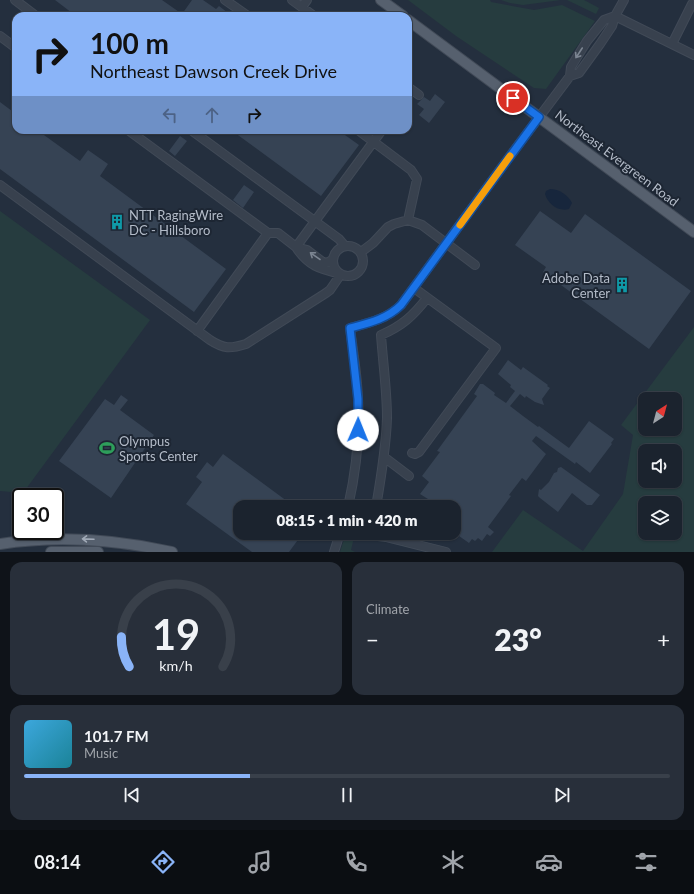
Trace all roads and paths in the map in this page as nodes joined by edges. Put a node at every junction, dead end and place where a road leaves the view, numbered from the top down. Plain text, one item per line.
1 (15, 0) edge
2 (225, 0) edge
3 (292, 0) edge
4 (381, 0) edge
5 (624, 0) edge
6 (304, 3) edge
7 (692, 4) dead end
8 (31, 12) edge
9 (242, 12) edge
10 (311, 12) edge
11 (398, 12) edge
12 (615, 16) junction
13 (412, 23) edge
14 (0, 36) edge
15 (591, 37) junction
16 (600, 44) junction
17 (672, 44) junction
18 (12, 45) edge
19 (694, 55) edge
20 (570, 76) junction
21 (412, 92) edge
22 (419, 96) dead end
23 (539, 117) junction
24 (133, 134) edge
25 (196, 134) edge
26 (363, 134) edge
27 (379, 134) edge
28 (374, 142) junction
29 (0, 185) edge
30 (408, 220) junction
31 (315, 221) junction
32 (694, 232) edge
33 (268, 233) junction
34 (446, 244) junction
35 (345, 246) junction
36 (296, 247) junction
37 (360, 252) junction
38 (333, 259) junction
39 (475, 265) dead end
40 (341, 274) junction
41 (414, 288) junction
42 (427, 298) junction
43 (197, 331) junction
44 (412, 453) dead end
45 (384, 457) junction
46 (409, 476) dead end
47 (349, 500) edge
48 (377, 500) edge
49 (338, 540) edge
50 (398, 540) edge
51 (0, 544) edge
52 (127, 547) edge
53 (51, 552) edge
54 (98, 552) edge
55 (172, 552) edge
56 (334, 552) edge
57 (446, 552) edge

1 - 8 street
2 - 9 street
3 - 6 street
4 - 11 main road
5 - 12 street
6 - 10 street
7 - 17 street
12 - 15 street
12 - 16 street
12 - 17 street
13 - 23 main road, Northeast Evergreen Road
14 - 18 street
15 - 16 street
15 -> 20 street
16 - 20 street
17 - 19 street
20 - 23 street
21 - 22 street
23 - 32 main road, Northeast Evergreen Road
23 - 34 street
24 - 33 street
25 - 31 street
26 - 28 street
27 - 28 street
28 - 30 street
28 - 31 street
29 - 43 street
30 - 34 street
30 - 37 street
31 - 35 street
31 - 36 street
33 - 36 street
33 - 43 street
34 - 39 street
34 - 41 street
35 - 37 street
35 - 38 street
38 -> 36 street
36 - 40 street
37 - 40 street
38 - 40 street
40 - 43 street
41 - 42 street
41 - 47 street
42 - 44 street
42 - 45 street
45 - 46 street
45 - 48 street
49 - 56 street
50 - 57 street
52 -> 51 main road
52 - 55 main road
53 - 54 main road

